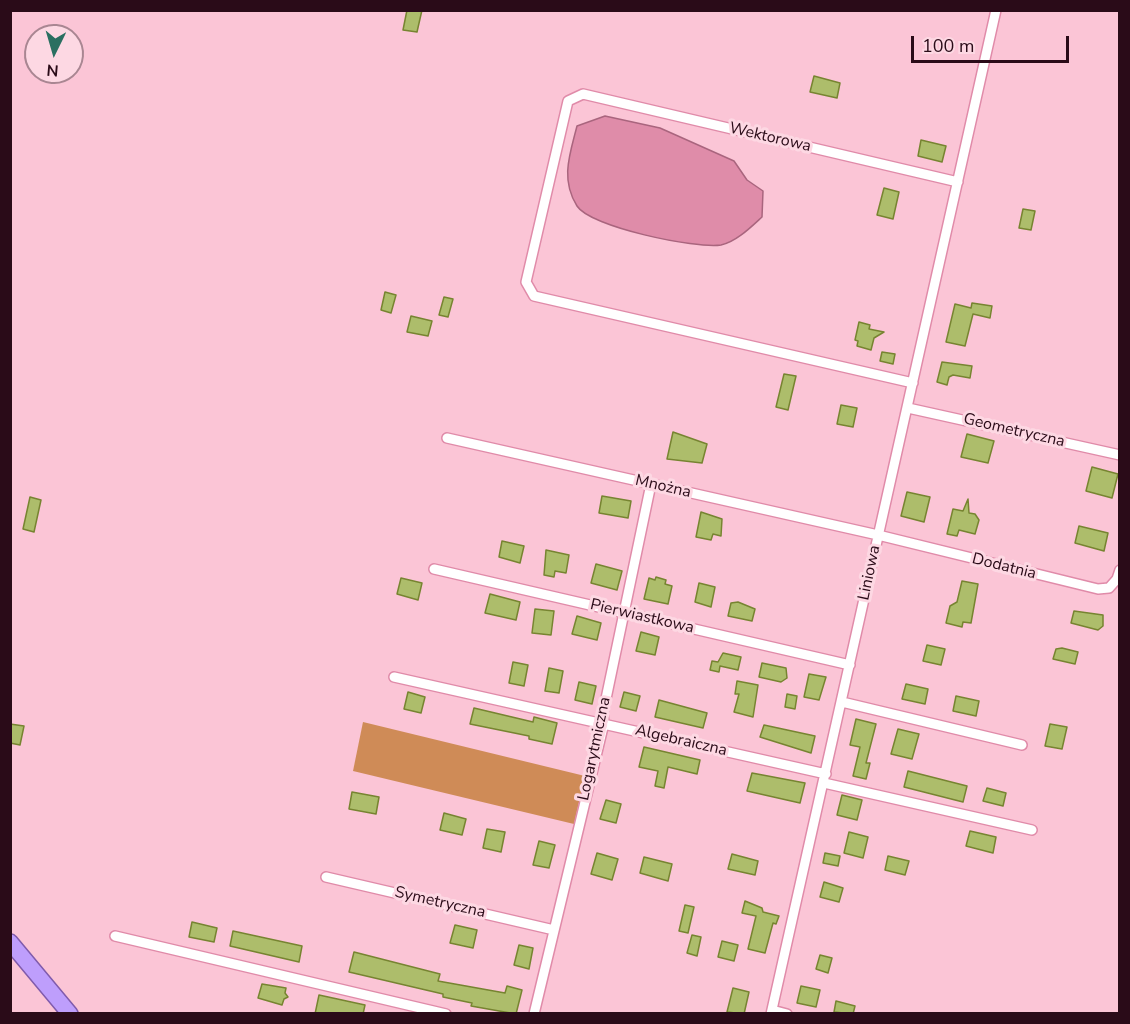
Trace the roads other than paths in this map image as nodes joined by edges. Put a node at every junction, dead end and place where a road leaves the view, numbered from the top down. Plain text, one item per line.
1 (996, 10) edge
2 (958, 182) junction
3 (913, 383) junction
4 (908, 408) junction
5 (447, 438) dead end
6 (1119, 455) edge
7 (651, 484) junction
8 (878, 535) junction
9 (434, 569) dead end
10 (1119, 570) edge
11 (624, 613) junction
12 (850, 665) junction
13 (394, 677) dead end
14 (842, 702) junction
15 (604, 723) junction
16 (1022, 745) dead end
17 (825, 778) junction
18 (1032, 830) dead end
19 (326, 877) dead end
20 (554, 930) junction
21 (115, 936) dead end
22 (10, 942) edge
23 (772, 1012) edge
24 (70, 1014) edge
25 (446, 1014) edge
26 (534, 1014) edge
27 (787, 1014) edge

1 - 2 street, Liniowa
2 - 3 street, Liniowa
2 - 3 street, Wektorowa
3 - 4 street, Liniowa
4 - 6 street, Geometryczna
4 - 8 street, Liniowa
5 - 7 street, Mnożna
7 - 8 street, Mnożna
7 - 11 street, Logarytmiczna
8 - 10 street, Dodatnia
8 - 12 street, Liniowa
9 - 11 street, Pierwiastkowa
11 - 12 street, Pierwiastkowa
11 - 15 street, Logarytmiczna
12 - 14 street, Liniowa
13 - 15 street, Algebraiczna
14 - 16 street
14 - 17 street, Liniowa
15 - 17 street, Algebraiczna
15 - 20 street, Logarytmiczna
17 - 18 street, Algebraiczna
17 - 23 street, Liniowa
19 - 20 street, Symetryczna
20 - 26 street, Logarytmiczna
21 - 25 street
22 - 24 highway
23 - 27 street

